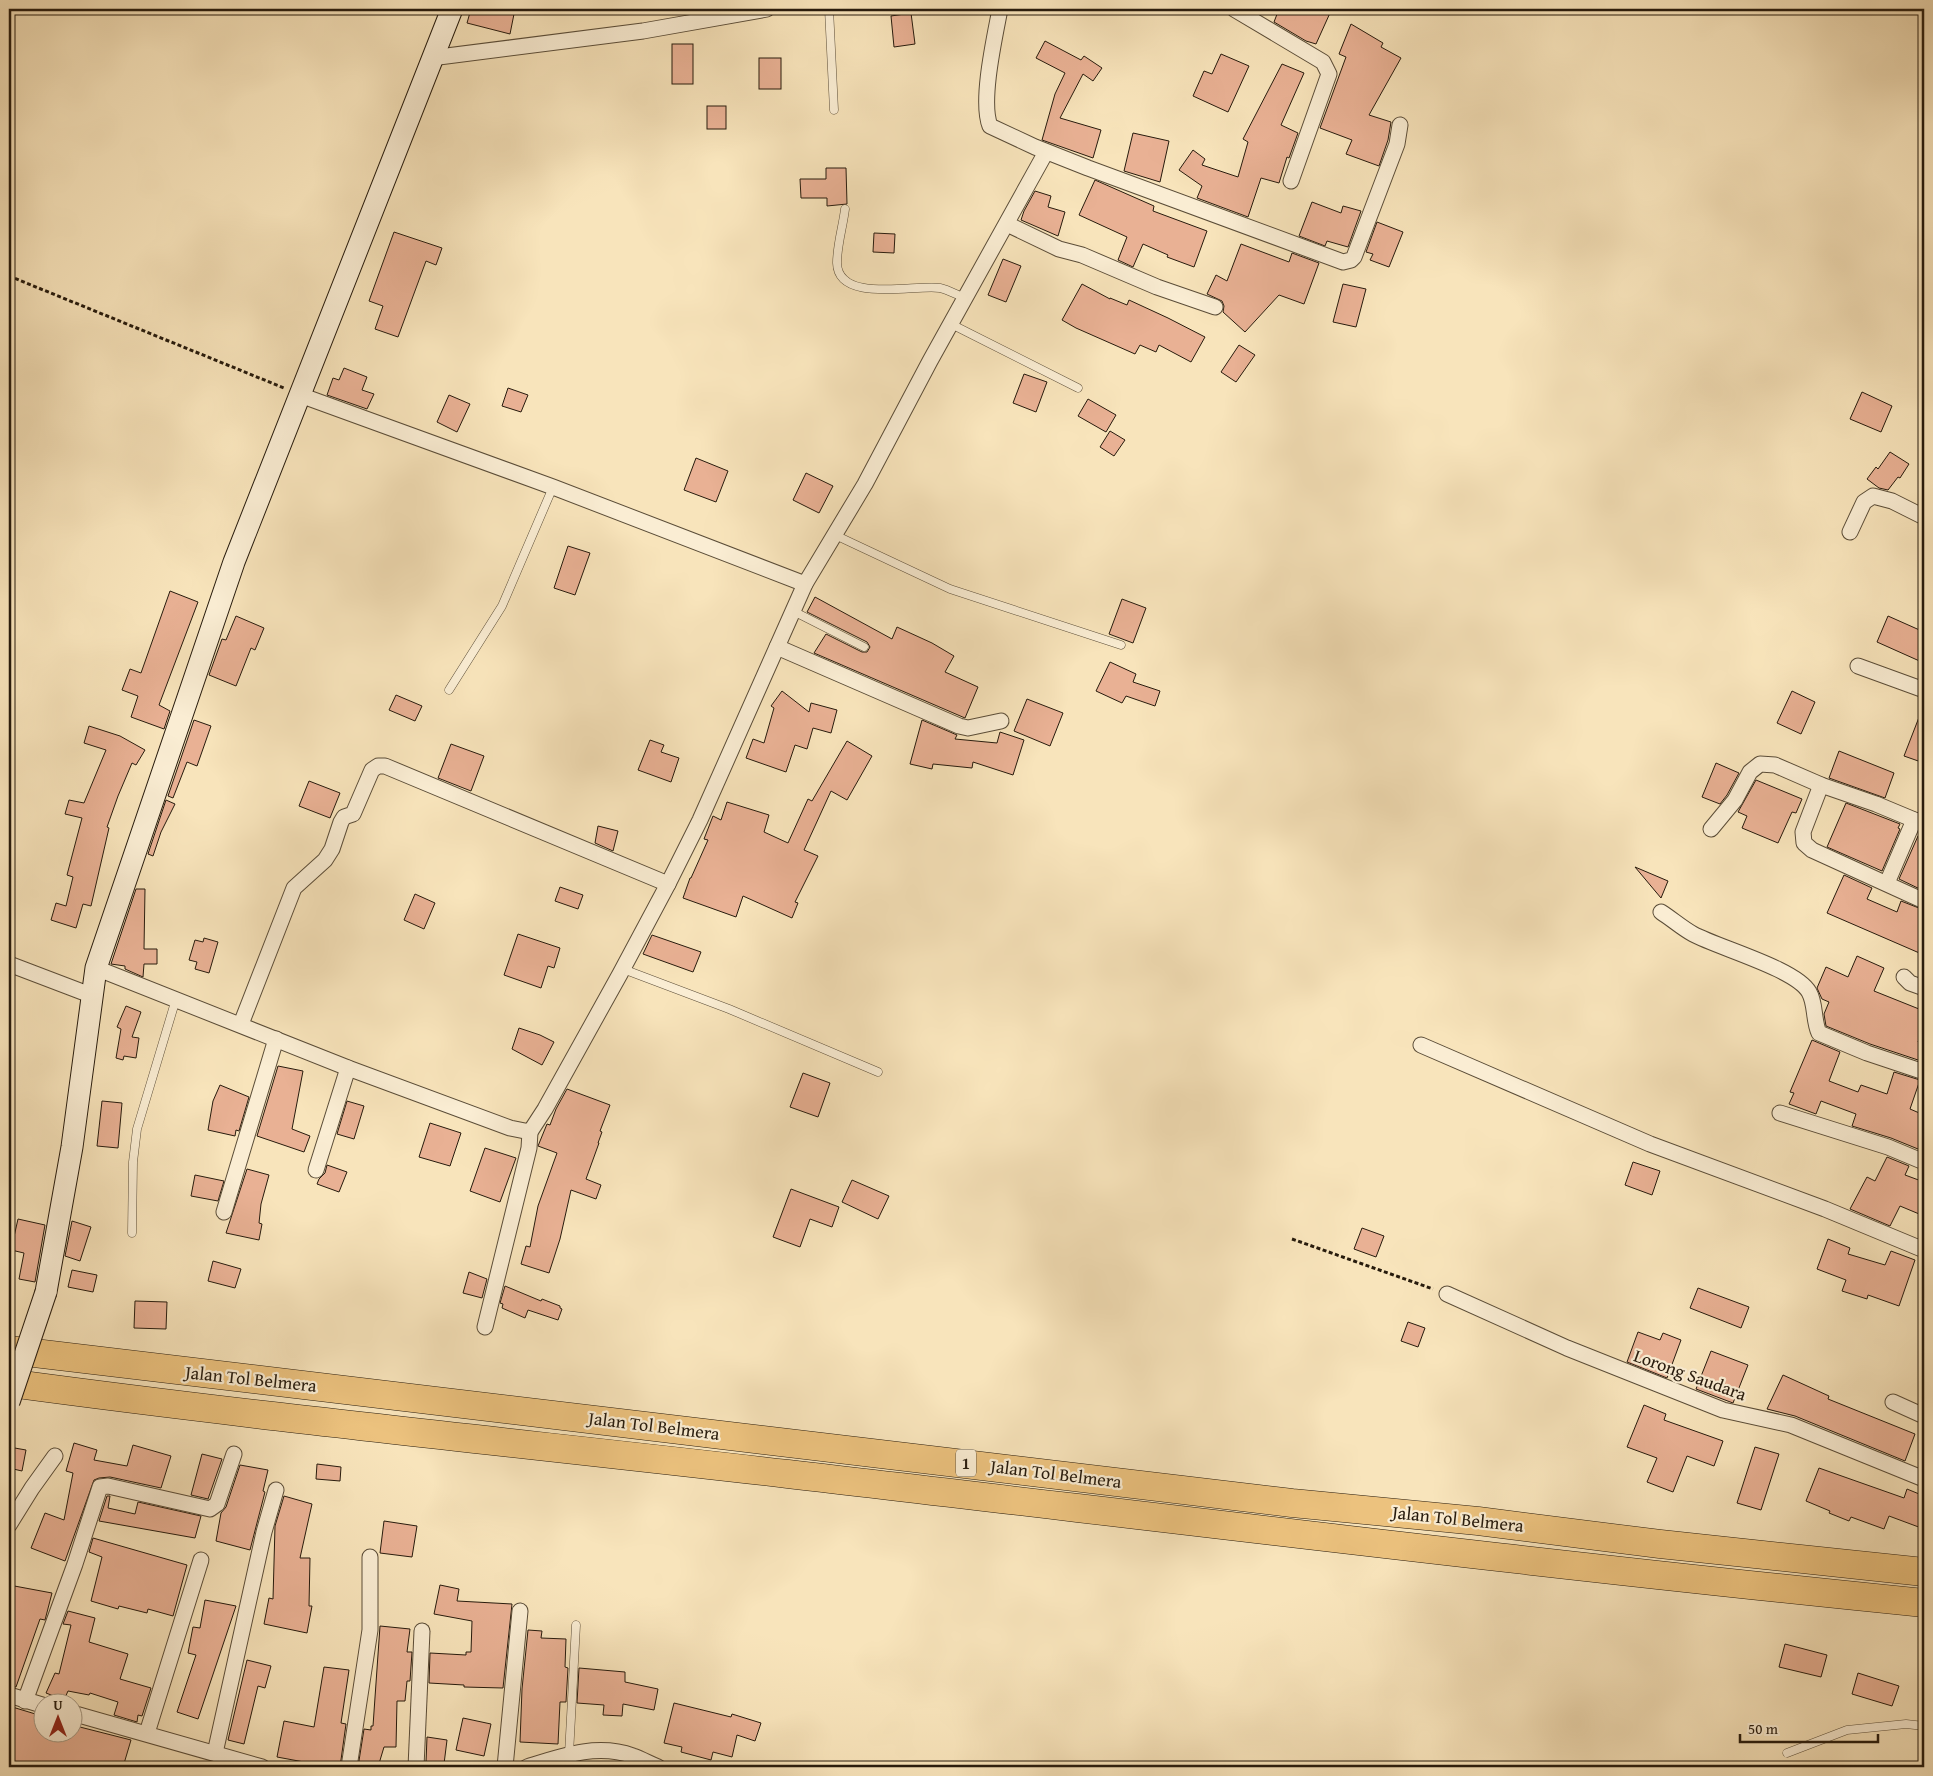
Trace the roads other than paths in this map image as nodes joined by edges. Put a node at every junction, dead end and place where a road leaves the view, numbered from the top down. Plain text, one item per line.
1 (452, 9) edge
2 (767, 9) edge
3 (829, 9) edge
4 (1000, 9) edge
5 (1234, 9) edge
6 (431, 58) junction
7 (834, 110) dead end
8 (1400, 125) dead end
9 (1046, 152) junction
10 (1291, 181) dead end
11 (845, 209) dead end
12 (1007, 224) junction
13 (965, 298) junction
14 (1215, 307) dead end
15 (951, 324) junction
16 (1078, 388) dead end
17 (300, 395) junction
18 (552, 487) junction
19 (1924, 516) edge
20 (1850, 532) dead end
21 (835, 535) junction
22 (805, 584) junction
23 (793, 611) junction
24 (1121, 645) dead end
25 (777, 647) junction
26 (864, 647) dead end
27 (1858, 666) dead end
28 (449, 690) dead end
29 (1924, 690) edge
30 (1001, 721) dead end
31 (1821, 785) junction
32 (1919, 822) edge
33 (1711, 829) dead end
34 (1887, 883) junction
35 (668, 884) junction
36 (1924, 901) edge
37 (1661, 912) dead end
38 (9, 964) edge
39 (96, 968) junction
40 (623, 969) junction
41 (1904, 977) dead end
42 (1924, 988) edge
43 (93, 996) junction
44 (176, 999) junction
45 (241, 1024) junction
46 (276, 1039) junction
47 (1422, 1045) dead end
48 (348, 1068) junction
49 (878, 1072) dead end
50 (1924, 1072) edge
51 (1780, 1113) dead end
52 (530, 1132) junction
53 (1924, 1162) edge
54 (316, 1170) dead end
55 (224, 1212) dead end
56 (132, 1233) dead end
57 (1924, 1250) edge
58 (1447, 1294) road end
59 (485, 1327) dead end
60 (9, 1350) edge
61 (9, 1383) edge
62 (9, 1402) edge
63 (1893, 1402) dead end
64 (1924, 1416) edge
65 (234, 1454) dead end
66 (55, 1456) dead end
67 (1924, 1479) edge
68 (276, 1490) dead end
69 (9, 1525) edge
70 (370, 1557) dead end
71 (201, 1560) dead end
72 (1924, 1572) edge
73 (1924, 1603) edge
74 (520, 1611) dead end
75 (576, 1625) dead end
76 (422, 1631) dead end
77 (9, 1695) edge
78 (25, 1701) junction
79 (32, 1703) edge
80 (82, 1716) edge
81 (1924, 1726) edge
82 (147, 1734) junction
83 (215, 1753) junction
84 (1787, 1753) dead end
85 (569, 1754) junction
86 (262, 1767) edge
87 (349, 1767) edge
88 (416, 1767) edge
89 (505, 1767) edge
90 (527, 1767) edge
91 (658, 1767) edge

1 - 6 street
2 - 6 street
3 - 7 lane
4 - 9 street
5 - 10 street
6 - 17 street
8 - 9 street
9 - 12 street
11 - 13 lane
12 - 13 street
12 - 14 street
13 - 15 street
15 - 16 lane
15 - 21 street
17 - 18 street
17 - 39 street
18 - 22 street
18 - 28 lane
19 - 20 street
21 - 22 street
21 - 24 lane
22 - 23 street
23 - 25 street
23 - 26 lane
25 - 30 street
25 - 35 street
27 - 29 street
31 - 32 street
31 - 33 street
31 - 34 street
32 - 34 street
34 - 36 street
35 - 40 street
35 - 45 street
37 - 50 street
38 - 43 street
39 - 43 street
39 - 44 street
40 - 49 lane
40 - 52 street
41 - 42 street
43 - 62 street, bridge
44 - 45 street
44 - 56 lane
45 - 46 street
46 - 48 street
46 - 55 street
47 - 57 street
48 - 52 street
48 - 54 street
51 - 53 street
52 - 59 street
58 - 67 street, Lorong Saudara
60 - 72 highway, Jalan Tol Belmera / 1
61 - 73 highway, Jalan Tol Belmera / 1
63 - 64 street
65 - 78 street
66 - 69 street
68 - 83 street
70 - 87 street
71 - 82 street
74 - 89 street
75 - 85 lane
76 - 88 street
77 - 78 street
78 - 79 street
80 - 82 street
81 - 84 lane
82 - 83 street
83 - 86 street
85 - 90 street
85 - 91 street

